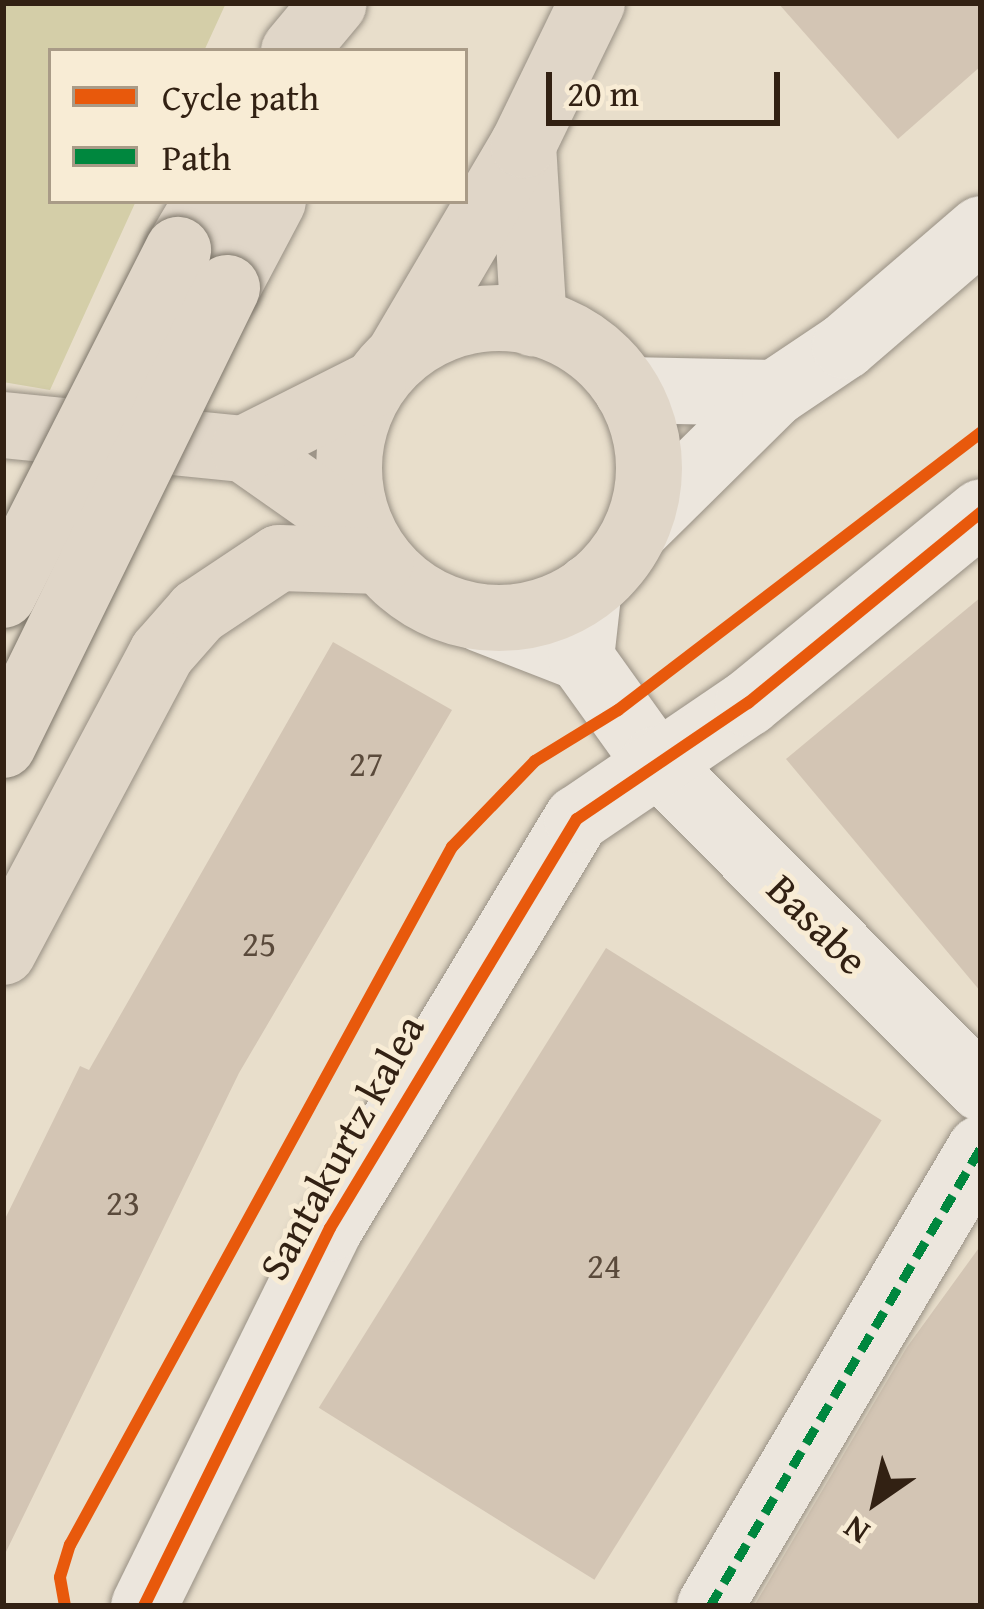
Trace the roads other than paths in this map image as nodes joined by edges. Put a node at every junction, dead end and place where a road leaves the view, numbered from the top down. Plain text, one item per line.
1 (334, 3) edge
2 (377, 3) edge
3 (592, 3) edge
4 (297, 48) edge
5 (354, 48) edge
6 (524, 145) junction
7 (268, 204) edge
8 (981, 229) edge
9 (204, 246) edge
10 (534, 324) junction
11 (385, 370) junction
12 (627, 390) junction
13 (775, 393) junction
14 (3, 424) edge
15 (244, 449) junction
16 (981, 512) edge
17 (637, 529) junction
18 (372, 546) junction
19 (589, 587) junction
20 (3, 595) edge
21 (481, 619) junction
22 (581, 658) junction
23 (3, 745) edge
24 (654, 760) junction
25 (3, 952) edge
26 (981, 1088) edge
27 (980, 1149) edge
28 (715, 1604) edge
29 (144, 1606) edge

1 - 4 main road
2 - 5 main road
3 - 6 main road
6 - 10 main road
6 - 11 main road
7 - 9 main road
8 - 13 street
9 - 20 main road, bridge
9 - 23 main road, bridge
10 - 11 main road
10 - 12 main road
11 - 15 main road
11 - 18 main road
12 - 13 street
12 - 17 main road
13 - 17 street
14 - 15 main road
15 - 18 main road
16 - 24 street, Santakurtz kalea
17 - 19 main road
18 - 21 main road
18 - 25 main road
19 - 21 main road
19 - 22 street
21 - 22 street
22 - 24 street, Basabe
24 - 26 street, Basabe
24 - 29 street, Santakurtz kalea
27 - 28 street

